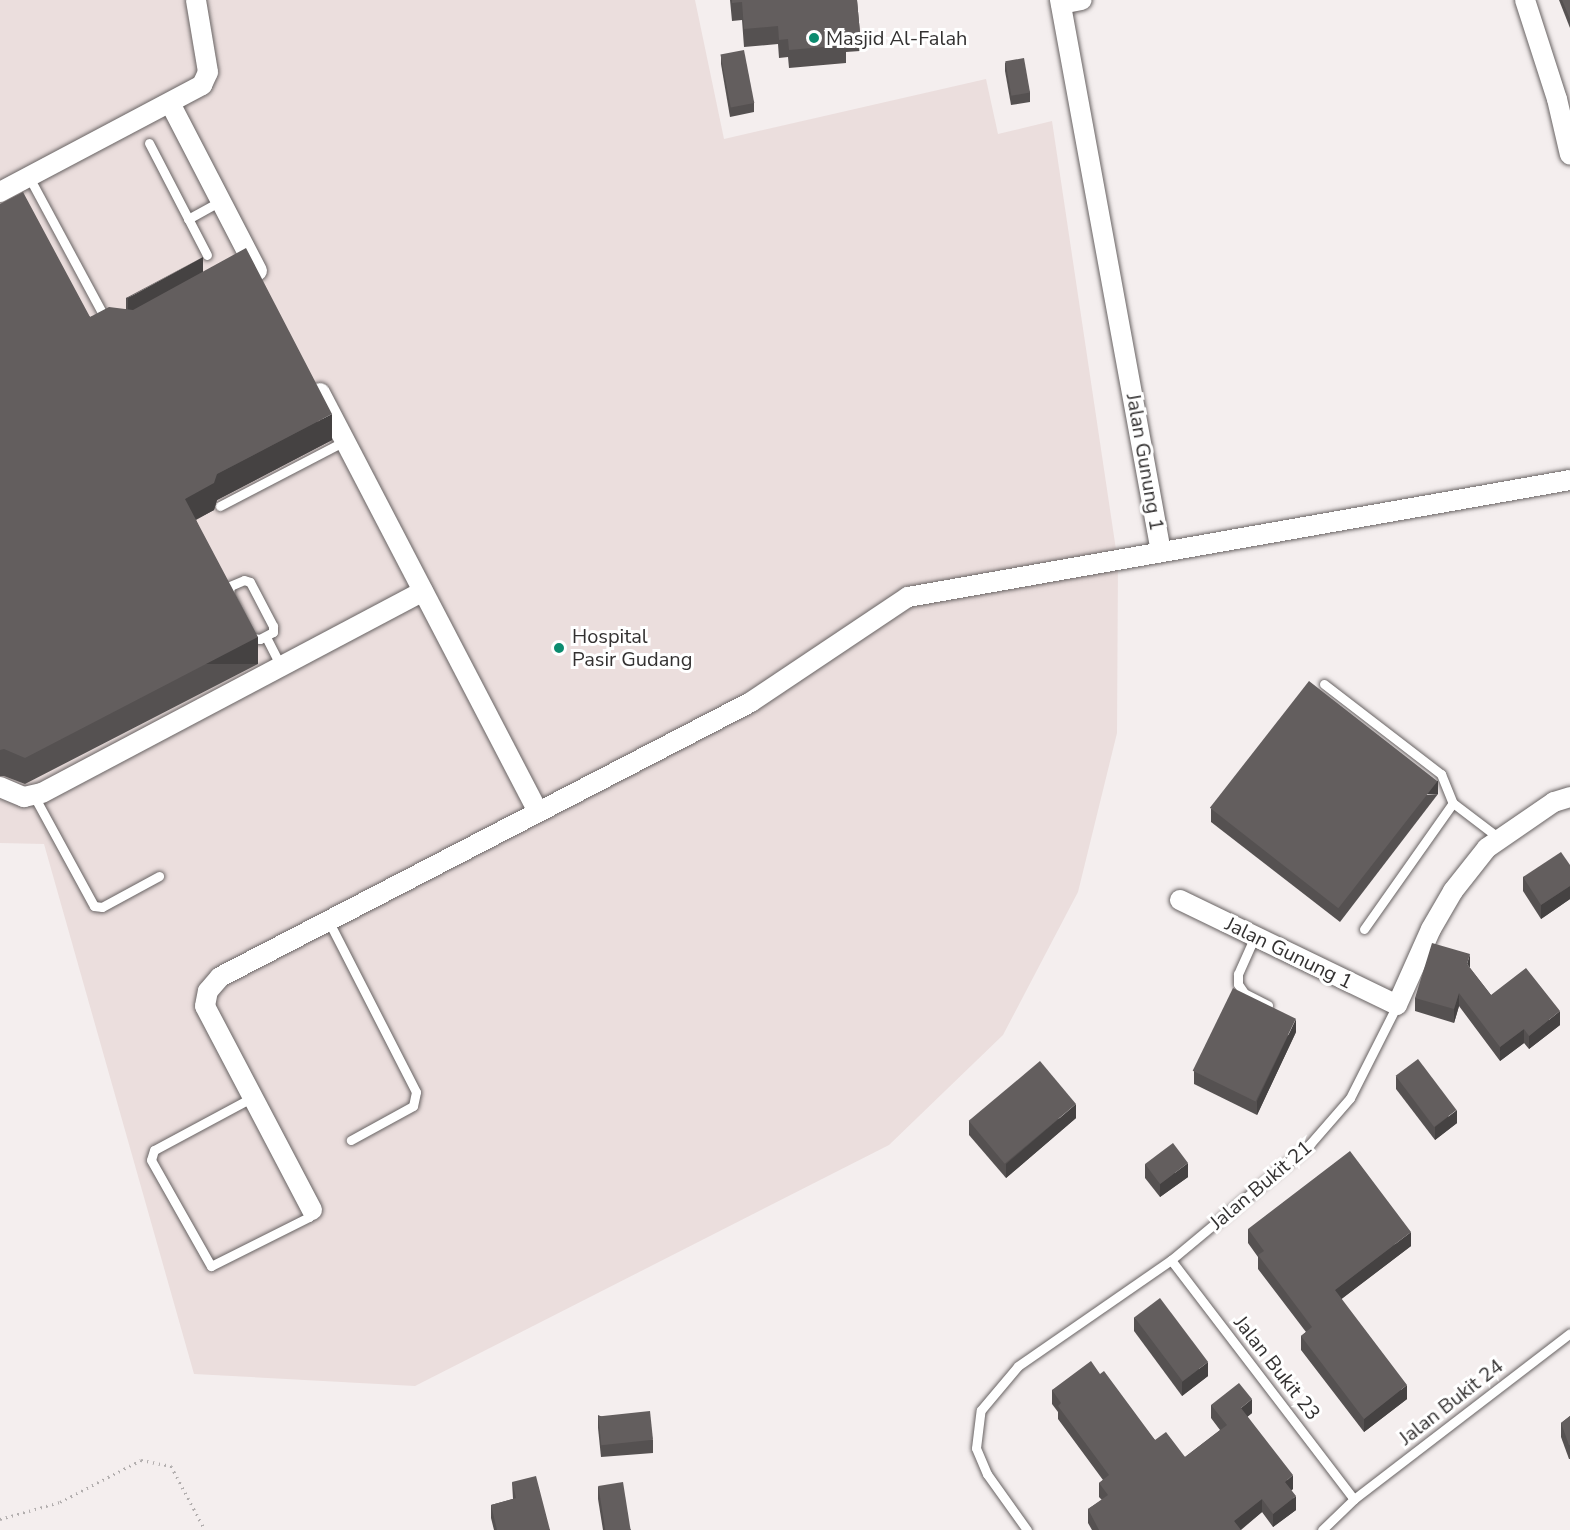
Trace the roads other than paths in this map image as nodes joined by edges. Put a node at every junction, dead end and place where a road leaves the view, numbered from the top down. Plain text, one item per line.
1 (196, 0) edge
2 (1082, 0) edge
3 (1525, 0) edge
4 (1060, 2) edge
5 (170, 103) junction
6 (148, 143) dead end
7 (1570, 155) edge
8 (29, 177) junction
9 (0, 192) edge
10 (221, 201) junction
11 (188, 219) junction
12 (207, 255) dead end
13 (264, 284) edge
14 (116, 330) edge
15 (313, 378) edge
16 (345, 441) junction
17 (1570, 480) edge
18 (220, 506) dead end
19 (1161, 552) junction
20 (423, 591) junction
21 (266, 637) junction
22 (281, 666) junction
23 (1324, 684) dead end
24 (0, 787) edge
25 (34, 796) junction
26 (1570, 797) edge
27 (1453, 804) junction
28 (538, 811) junction
29 (1499, 838) junction
30 (159, 876) dead end
31 (1180, 900) dead end
32 (328, 920) junction
33 (1364, 929) dead end
34 (1256, 936) junction
35 (1268, 1005) edge
36 (1397, 1005) junction
37 (253, 1097) junction
38 (351, 1140) dead end
39 (312, 1210) joint
40 (1171, 1260) junction
41 (1570, 1333) edge
42 (1354, 1499) junction
43 (1027, 1530) edge
44 (1322, 1530) edge

1 - 5 street
2 - 4 street
3 - 7 street
4 - 19 street, Jalan Gunung 1
5 - 8 street
5 - 10 street
6 - 11 lane
8 - 9 street
8 - 14 lane
10 - 11 lane
10 - 13 street
11 - 12 lane
15 - 16 street
16 - 18 lane
16 - 20 street
17 - 19 street, Jalan Gunung 1
19 - 28 street
20 - 22 street
20 - 28 street
21 - 21 lane
21 - 22 lane
22 - 25 street
23 - 27 lane
24 - 25 street
25 - 30 lane
26 - 29 street, Jalan Bukit 21
27 - 29 lane
27 - 33 lane
28 - 32 street
29 - 36 street, Jalan Bukit 21
31 - 34 street, Jalan Gunung 1
32 - 37 street
32 - 38 lane
34 - 35 lane
34 - 36 street, Jalan Gunung 1
36 - 40 lane, Jalan Bukit 21
37 - 39 street
37 - 39 lane
40 - 42 lane, Jalan Bukit 23
40 - 43 lane, Jalan Bukit 21
41 - 42 lane, Jalan Bukit 24
42 - 44 lane, Jalan Bukit 24

